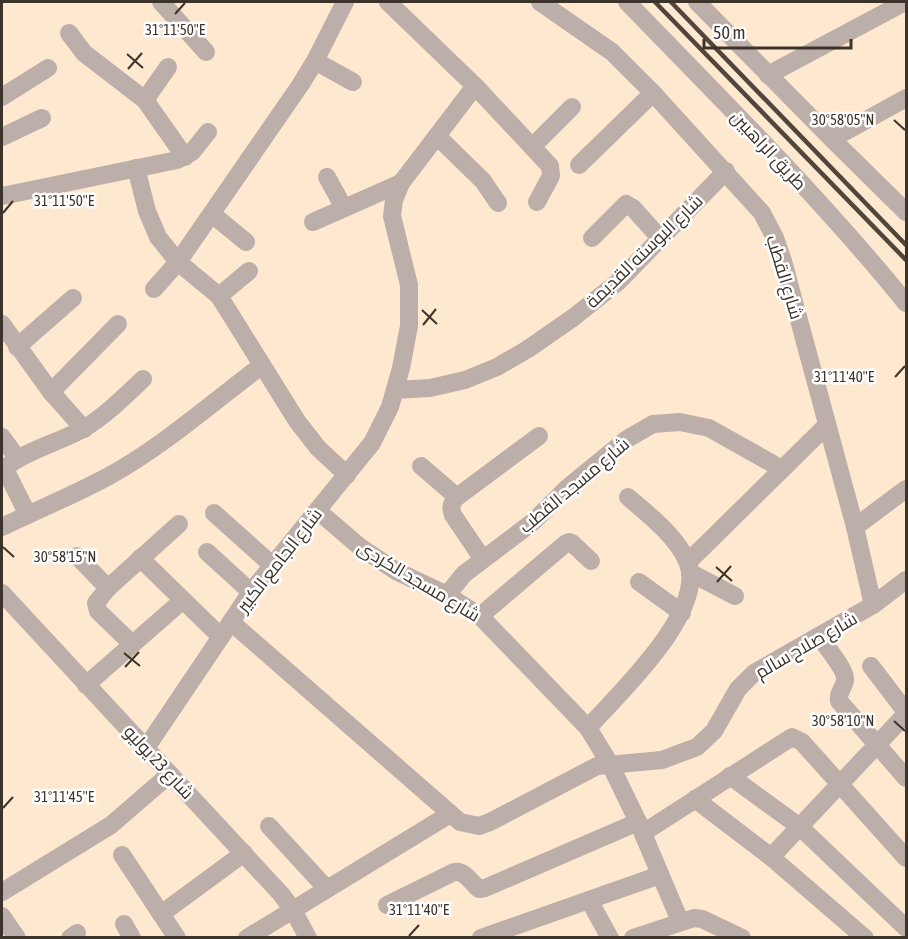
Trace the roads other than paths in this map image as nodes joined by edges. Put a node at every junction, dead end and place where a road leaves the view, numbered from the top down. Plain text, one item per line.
1 (161, 2) edge
2 (345, 2) edge
3 (388, 2) edge
4 (540, 2) edge
5 (627, 2) edge
6 (697, 2) edge
7 (905, 2) edge
8 (69, 33) dead end
9 (206, 52) dead end
10 (315, 61) junction
11 (168, 67) dead end
12 (48, 68) dead end
13 (768, 75) junction
14 (353, 82) dead end
15 (475, 86) junction
16 (654, 93) junction
17 (2, 97) edge
18 (906, 98) edge
19 (145, 100) junction
20 (572, 107) dead end
21 (42, 117) dead end
22 (208, 132) dead end
23 (437, 136) junction
24 (2, 137) edge
25 (832, 139) junction
26 (532, 147) junction
27 (185, 157) junction
28 (579, 165) dead end
29 (136, 168) junction
30 (726, 171) junction
31 (327, 177) dead end
32 (401, 183) junction
33 (2, 196) edge
34 (537, 202) dead end
35 (498, 203) dead end
36 (344, 208) junction
37 (906, 212) edge
38 (212, 214) junction
39 (313, 222) dead end
40 (592, 238) dead end
41 (660, 238) junction
42 (246, 242) dead end
43 (178, 262) junction
44 (249, 271) dead end
45 (154, 290) dead end
46 (219, 296) junction
47 (73, 298) dead end
48 (906, 303) edge
49 (2, 324) edge
50 (118, 324) dead end
51 (17, 347) junction
52 (261, 366) junction
53 (143, 379) dead end
54 (395, 390) junction
55 (51, 392) junction
56 (827, 425) junction
57 (84, 429) junction
58 (539, 436) dead end
59 (2, 437) edge
60 (18, 459) junction
61 (421, 466) dead end
62 (782, 469) junction
63 (347, 475) junction
64 (906, 489) edge
65 (457, 497) junction
66 (628, 497) dead end
67 (318, 511) junction
68 (214, 513) dead end
69 (28, 515) junction
70 (179, 524) dead end
71 (2, 527) edge
72 (855, 527) junction
73 (207, 552) dead end
74 (77, 556) dead end
75 (140, 558) junction
76 (482, 558) junction
77 (591, 561) dead end
78 (272, 565) junction
79 (689, 567) junction
80 (906, 580) edge
81 (639, 582) dead end
82 (108, 588) junction
83 (251, 592) junction
84 (2, 593) edge
85 (447, 595) junction
86 (735, 596) dead end
87 (183, 600) junction
88 (873, 605) junction
89 (682, 613) junction
90 (480, 616) junction
91 (226, 629) junction
92 (819, 636) junction
93 (132, 644) junction
94 (871, 666) dead end
95 (87, 685) junction
96 (906, 713) edge
97 (588, 728) junction
98 (878, 744) junction
99 (146, 748) junction
100 (610, 764) junction
101 (171, 774) junction
102 (730, 776) junction
103 (906, 778) edge
104 (841, 784) junction
105 (695, 799) junction
106 (455, 818) junction
107 (269, 826) dead end
108 (640, 827) junction
109 (800, 827) junction
110 (244, 853) junction
111 (122, 855) dead end
112 (771, 857) junction
113 (906, 858) edge
114 (660, 875) junction
115 (327, 889) junction
116 (2, 892) edge
117 (589, 900) junction
118 (387, 905) dead end
119 (293, 910) junction
120 (161, 914) junction
121 (2, 916) edge
122 (680, 921) junction
123 (906, 928) edge
124 (17, 938) edge
125 (177, 938) edge
126 (247, 938) edge
127 (308, 938) edge
128 (481, 938) edge
129 (610, 938) edge
130 (633, 938) edge
131 (742, 938) edge
132 (865, 938) edge

1 - 9 street
2 - 10 street
3 - 15 street
4 - 16 street, شارع القطب
5 - 48 street, طريق الراهبين
6 - 13 street
7 - 13 street
8 - 19 street
10 - 14 street
10 - 38 street
11 - 19 street
12 - 17 street
13 - 25 street
15 - 23 street
15 - 26 street
16 - 28 street
16 - 30 street, شارع القطب
18 - 25 street
19 - 27 street
20 - 26 street
21 - 24 street
22 - 27 street
23 - 32 street
23 - 35 street
25 - 37 street
26 - 34 street
27 - 29 street
29 - 33 street
29 - 43 street
30 - 41 street, شارع البوسته القديمة
30 - 56 street, شارع القطب
31 - 36 street
32 - 36 street
32 - 54 street, شارع الجامع الكبير
36 - 39 street
38 - 42 street
38 - 43 street
40 - 41 street
41 - 54 street, شارع البوسته القديمة
43 - 45 street
43 - 46 street
44 - 46 street
46 - 52 street
47 - 51 street
49 - 51 street
50 - 55 street
51 - 55 street
52 - 63 street
52 - 69 street
53 - 57 street
54 - 63 street, شارع الجامع الكبير
55 - 57 street
56 - 62 street
56 - 72 street, شارع القطب
57 - 60 street
58 - 65 street
59 - 60 street
60 - 69 street
61 - 65 street
62 - 76 street, شارع مسجد القطب
62 - 79 street
63 - 67 street, شارع الجامع الكبير
64 - 72 street
65 - 76 street
66 - 79 street
67 - 78 street, شارع الجامع الكبير
67 - 85 street, شارع مسجد الكردى
68 - 78 street
69 - 71 street
70 - 75 street
72 - 88 street, شارع القطب
73 - 83 street
74 - 82 street
75 - 82 street
75 - 87 street
76 - 85 street, شارع مسجد القطب
77 - 90 street
78 - 83 street, شارع الجامع الكبير
79 - 86 street
79 - 89 street
80 - 88 street, شارع صلاح سالم
81 - 89 street
82 - 93 street
83 - 91 street, شارع الجامع الكبير
84 - 95 street, شارع 23 يوليو
85 - 90 street, شارع مسجد الكردى
87 - 91 street
87 - 93 street
88 - 92 street, شارع صلاح سالم
89 - 97 street
90 - 97 street, شارع مسجد الكردى
91 - 99 street, شارع الجامع الكبير
91 - 106 street
92 - 98 street
92 - 100 street, شارع صلاح سالم
93 - 95 street
94 - 96 street
95 - 99 street, شارع 23 يوليو
96 - 98 street
97 - 100 street, شارع مسجد الكردى
98 - 103 street
98 - 104 street
99 - 101 street, شارع 23 يوليو
100 - 106 street, شارع صلاح سالم
100 - 108 street, شارع مسجد الكردى
101 - 110 street, شارع 23 يوليو
101 - 116 street
102 - 104 street
102 - 105 street
102 - 109 street
104 - 109 street
104 - 113 street
105 - 108 street
105 - 112 street
106 - 115 street
107 - 115 street
108 - 114 street, شارع مسجد الكردى
108 - 118 street
109 - 112 street
109 - 123 street
110 - 119 street, شارع 23 يوليو
110 - 120 street
111 - 120 street
112 - 132 street
114 - 117 street
114 - 122 street, شارع مسجد الكردى
115 - 119 street
117 - 128 street
117 - 129 street
119 - 126 street
119 - 127 street, شارع 23 يوليو
120 - 125 street
121 - 124 street
122 - 130 street
122 - 131 street

